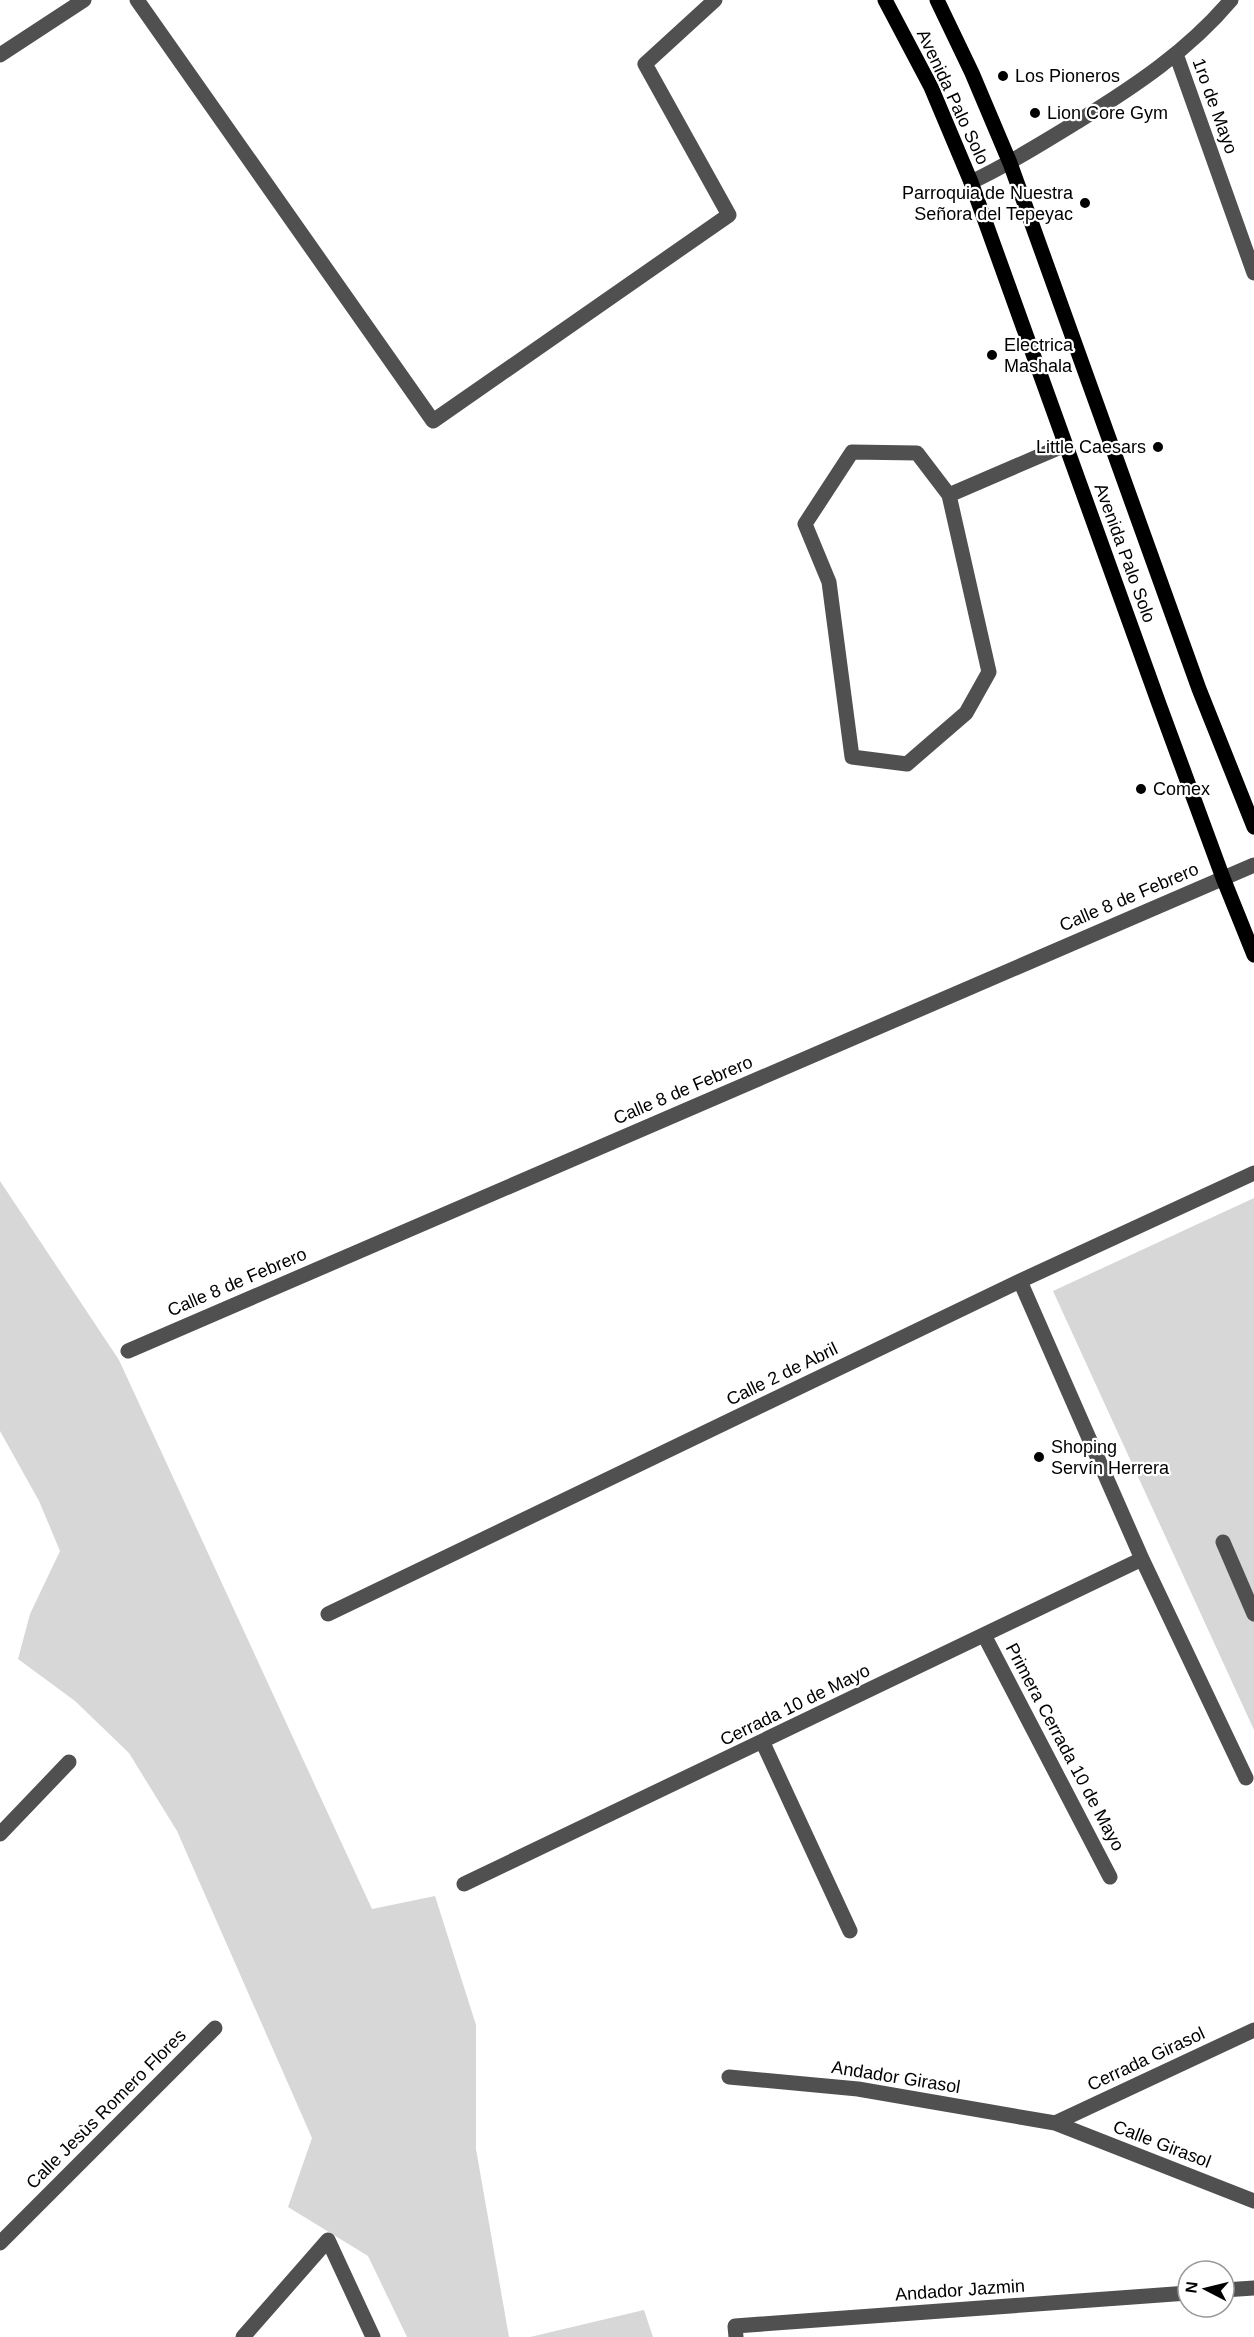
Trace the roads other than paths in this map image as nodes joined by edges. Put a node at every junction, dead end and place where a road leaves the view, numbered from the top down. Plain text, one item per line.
1 (84, 0) edge
2 (137, 0) edge
3 (715, 0) edge
4 (885, 0) edge
5 (937, 0) edge
6 (1231, 0) edge
7 (1176, 54) junction
8 (0, 55) edge
9 (1010, 163) junction
10 (971, 182) junction
11 (1254, 273) edge
12 (1065, 446) junction
13 (949, 495) junction
14 (1254, 826) edge
15 (1254, 865) edge
16 (1223, 878) junction
17 (1254, 955) edge
18 (1254, 1173) edge
19 (1020, 1281) junction
20 (128, 1351) dead end
21 (1223, 1542) dead end
22 (1142, 1559) junction
23 (328, 1614) dead end
24 (1254, 1614) edge
25 (984, 1635) junction
26 (763, 1743) junction
27 (69, 1762) dead end
28 (1246, 1778) dead end
29 (0, 1834) edge
30 (1110, 1877) dead end
31 (464, 1884) dead end
32 (850, 1931) dead end
33 (215, 2028) dead end
34 (1254, 2030) edge
35 (729, 2077) dead end
36 (1055, 2123) junction
37 (1254, 2201) edge
38 (0, 2243) edge
39 (1254, 2288) edge
40 (1236, 2289) edge
41 (1176, 2294) edge
42 (735, 2331) edge
43 (243, 2337) edge
44 (373, 2337) edge

1 - 8 street
2 - 3 street
4 - 10 main road, Avenida Palo Solo
5 - 9 main road, Avenida Palo Solo
6 - 7 street
7 - 9 street
7 - 11 street, 1ro de Mayo
9 - 10 street
9 - 14 main road, Avenida Palo Solo
10 - 12 main road, Avenida Palo Solo
12 - 13 street
12 - 16 main road, Avenida Palo Solo
13 - 13 street
15 - 16 street, Calle 8 de Febrero
16 - 17 main road, Avenida Palo Solo
16 - 20 street, Calle 8 de Febrero
18 - 19 street, Calle 2 de Abril
19 - 22 street
19 - 23 street, Calle 2 de Abril
21 - 24 street
22 - 25 street, Cerrada 10 de Mayo
22 - 28 street
25 - 26 street, Cerrada 10 de Mayo
25 - 30 street, Primera Cerrada 10 de Mayo
26 - 31 street, Cerrada 10 de Mayo
26 - 32 street
27 - 29 street
33 - 38 street, Calle Jesùs Romero Flores
34 - 36 street, Cerrada Girasol
35 - 36 street, Andador Girasol
36 - 37 street, Calle Girasol
39 - 40 street
41 - 42 street, Andador Jazmin
43 - 44 street

